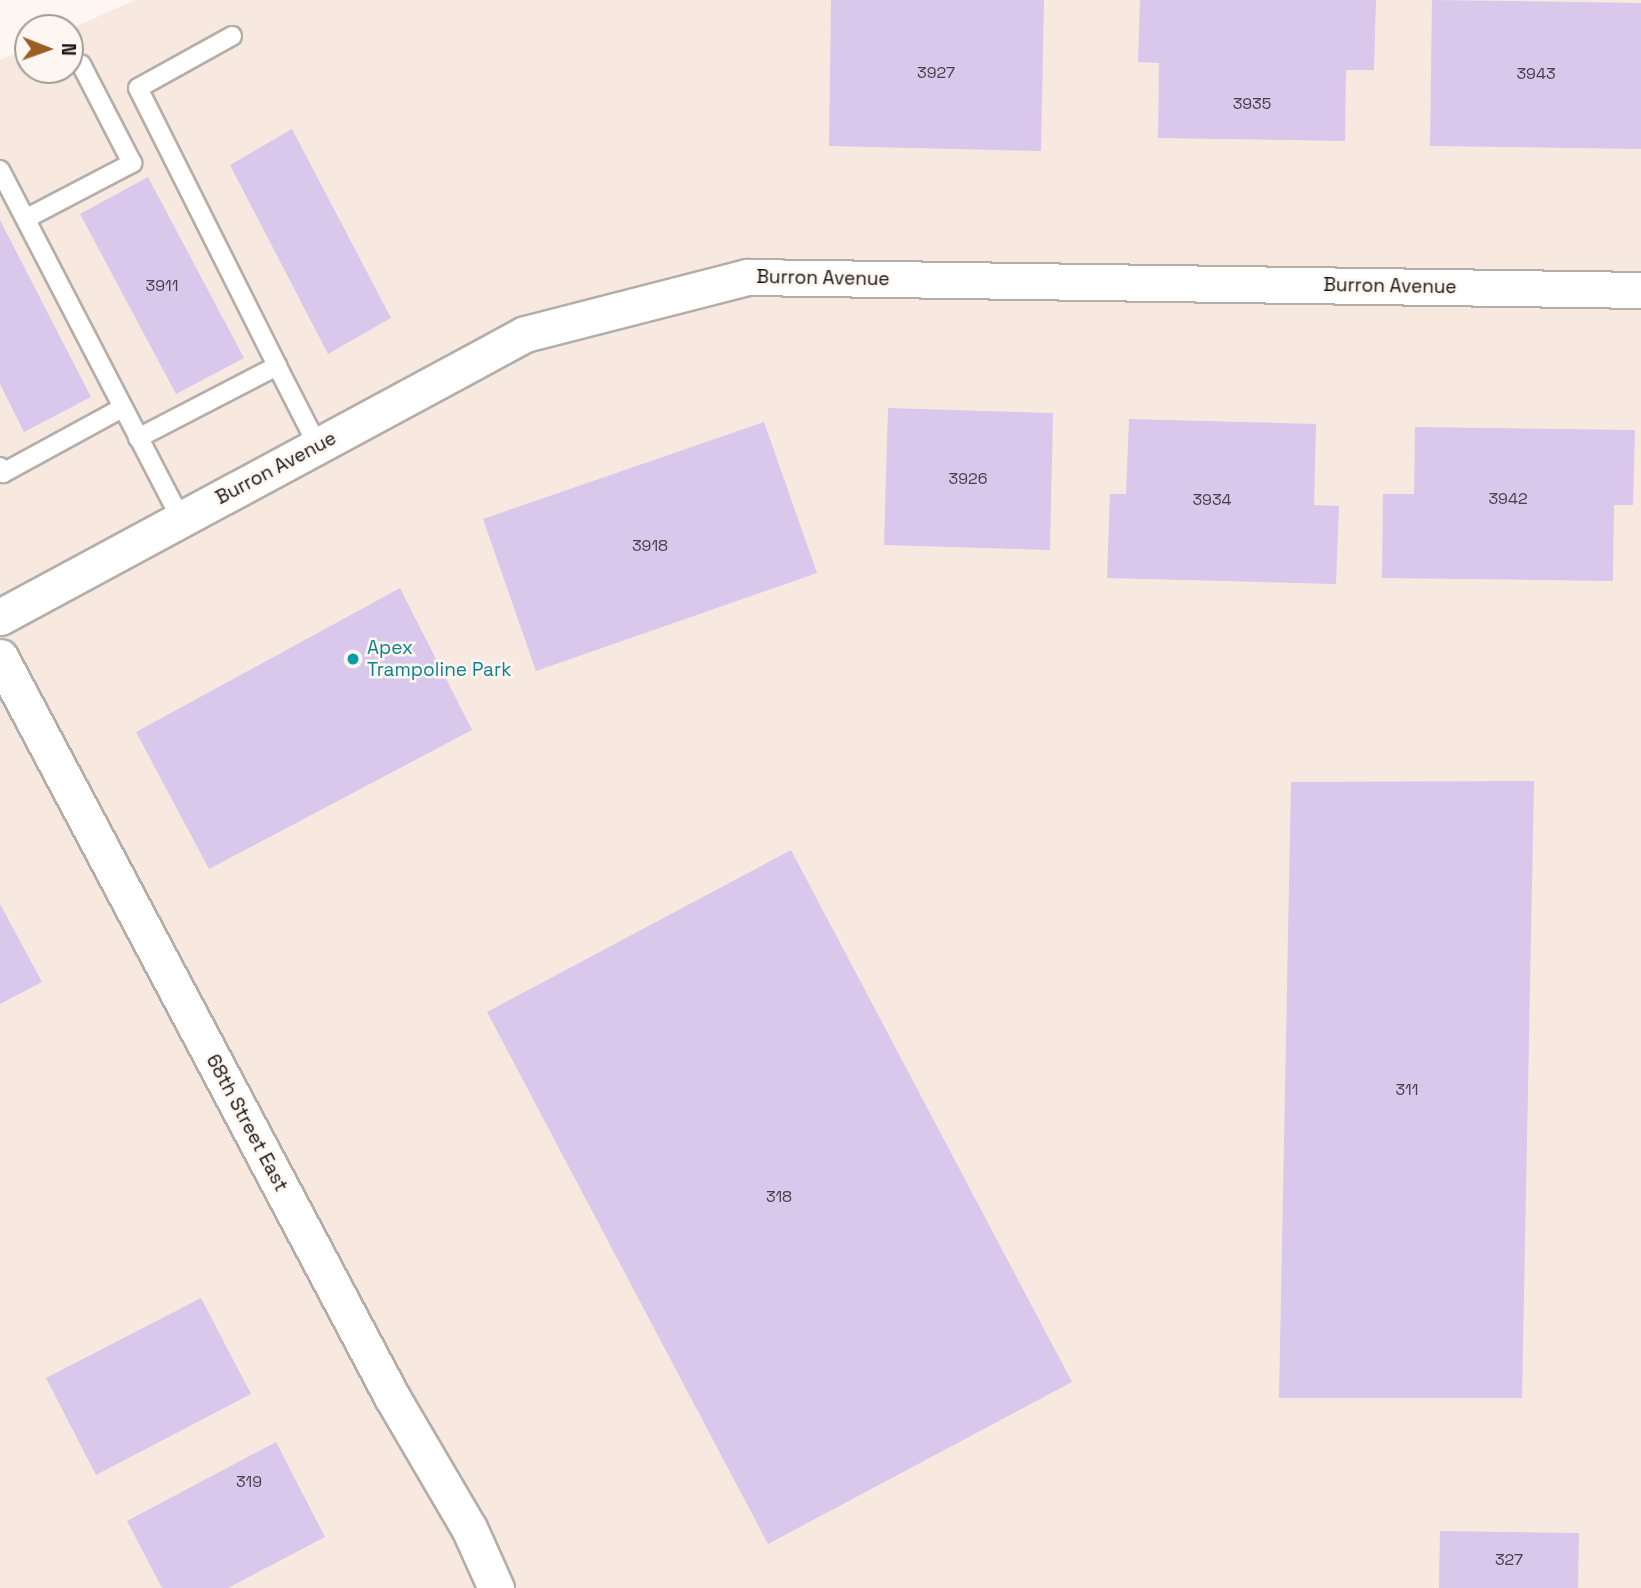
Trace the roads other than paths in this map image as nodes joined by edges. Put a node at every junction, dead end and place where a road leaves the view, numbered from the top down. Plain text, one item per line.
1 (232, 37) dead end
2 (84, 70) edge
3 (0, 170) edge
4 (27, 218) junction
5 (1641, 289) edge
6 (277, 366) junction
7 (122, 408) junction
8 (138, 438) junction
9 (318, 446) junction
10 (0, 467) edge
11 (181, 519) junction
12 (0, 617) edge
13 (0, 657) edge
14 (496, 1588) edge

1 - 6 lane
2 - 4 lane
3 - 4 lane
4 - 7 lane
5 - 9 street, Burron Avenue
6 - 8 lane
6 - 9 lane
7 - 8 lane
7 - 10 lane
8 - 11 lane
9 - 11 street, Burron Avenue
11 - 12 street, Burron Avenue
13 - 14 street, 68th Street East

